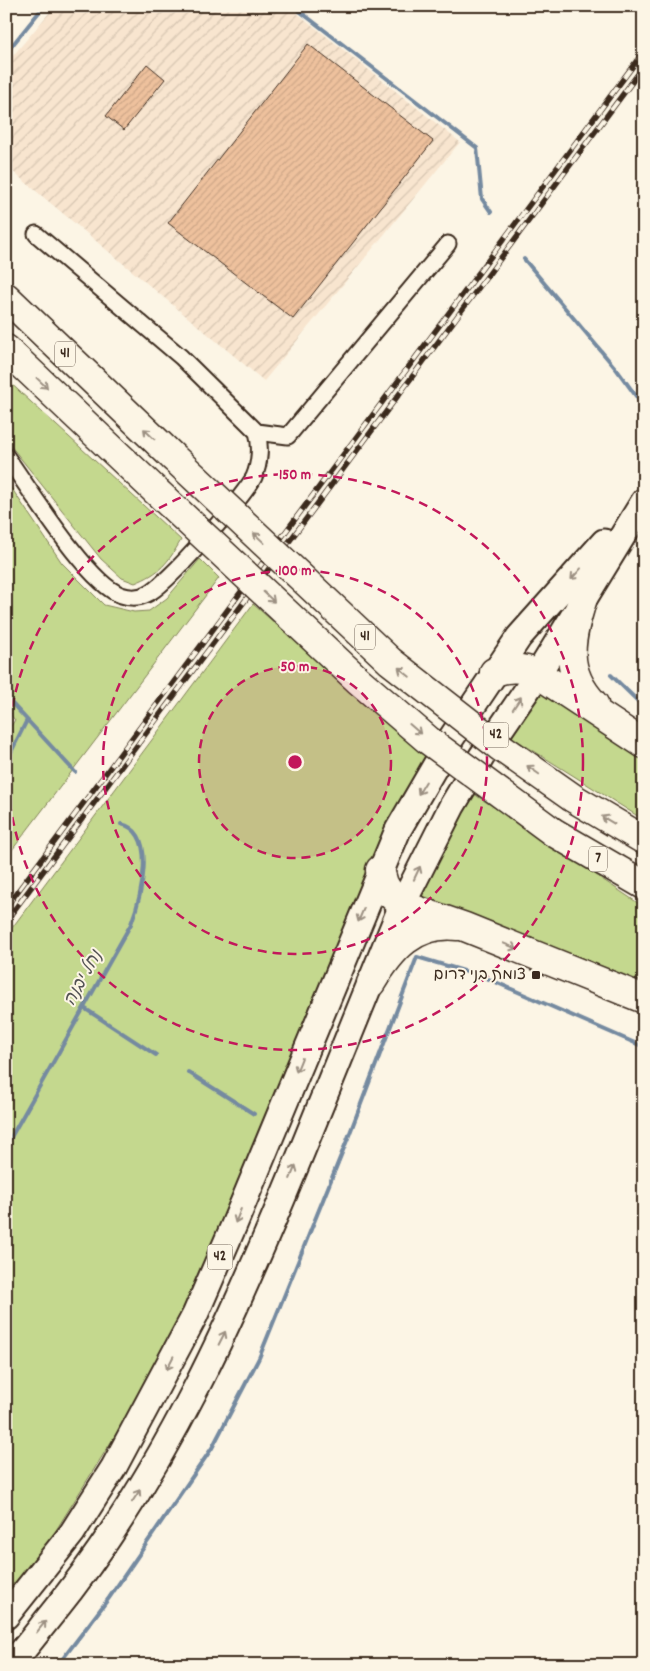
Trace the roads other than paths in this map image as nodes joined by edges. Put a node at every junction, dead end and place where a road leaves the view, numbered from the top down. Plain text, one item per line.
1 (36, 234) dead end
2 (448, 244) dead end
3 (6, 279) edge
4 (6, 297) edge
5 (6, 349) edge
6 (125, 411) junction
7 (257, 432) junction
8 (6, 456) edge
9 (644, 500) edge
10 (583, 598) junction
11 (494, 672) junction
12 (538, 674) junction
13 (613, 722) junction
14 (644, 744) edge
15 (573, 798) joint
16 (553, 832) joint
17 (644, 840) edge
18 (380, 870) junction
19 (644, 885) edge
20 (402, 905) junction
21 (465, 927) junction
22 (371, 983) junction
23 (644, 999) edge
24 (6, 1616) edge
25 (10, 1665) edge

1 - 7 street
2 - 7 street
3 - 6 highway
4 - 6 highway, 41
5 -> 16 highway, 41, bridge
15 -> 6 highway, 41, bridge
7 - 8 street
9 - 10 highway, 42
9 -> 11 highway, 42
10 - 12 highway, 42
10 - 13 highway
11 - 12 highway
11 -> 18 highway, 42
12 - 13 highway
20 -> 12 highway, 42
13 - 14 highway
17 -> 15 highway, 7
16 - 19 highway, 7
18 - 20 highway
18 -> 24 highway, 42
20 - 21 highway
20 - 22 highway, 42
21 - 22 highway
21 -> 23 highway
25 -> 22 highway, 42

